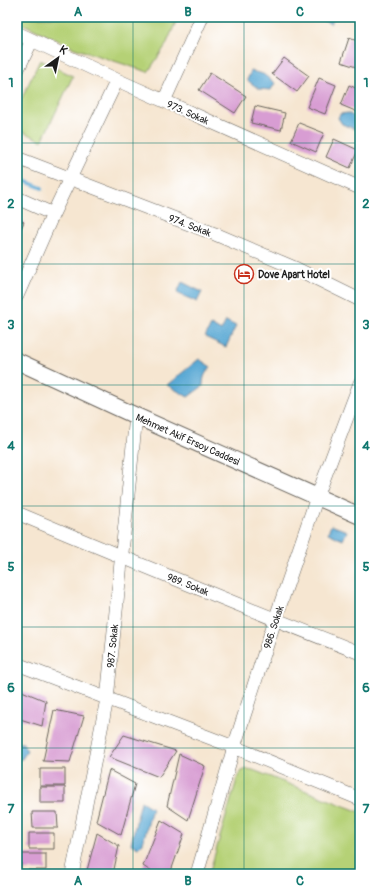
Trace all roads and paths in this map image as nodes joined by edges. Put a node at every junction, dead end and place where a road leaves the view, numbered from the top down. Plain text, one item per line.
1 (202, 17) edge
2 (17, 33) edge
3 (32, 40) junction
4 (17, 71) edge
5 (117, 80) junction
6 (164, 101) junction
7 (17, 158) edge
8 (70, 179) junction
9 (360, 188) edge
10 (17, 198) edge
11 (53, 214) junction
12 (17, 296) edge
13 (360, 300) edge
14 (17, 361) edge
15 (360, 384) edge
16 (136, 416) junction
17 (317, 497) junction
18 (17, 513) edge
19 (360, 516) edge
20 (121, 557) junction
21 (275, 620) junction
22 (360, 653) edge
23 (17, 664) edge
24 (107, 699) junction
25 (234, 747) junction
26 (360, 799) edge
27 (72, 874) edge
28 (197, 874) edge

1 - 6 street
2 - 3 street, 973. Sokak
3 - 4 street
3 - 5 street, 973. Sokak
5 - 6 street, 973. Sokak
5 - 8 street
6 - 9 street, 973. Sokak
7 - 8 street, 974. Sokak
8 - 11 street
8 - 13 street, 974. Sokak
10 - 11 street
11 - 12 street
14 - 16 street, Mehmet Akif Ersoy Caddesi
15 - 17 street, 986. Sokak
16 - 17 street, Mehmet Akif Ersoy Caddesi
16 - 20 street, 987. Sokak
17 - 19 street, Mehmet Akif Ersoy Caddesi
17 - 21 street, 986. Sokak
18 - 20 street, 989. Sokak
20 - 21 street, 989. Sokak
20 - 24 street, 987. Sokak
21 - 22 street, 989. Sokak
21 - 25 street, 986. Sokak
23 - 24 street
24 - 25 street
24 - 27 street, 987. Sokak
25 - 26 street
25 - 28 street, 986. Sokak

